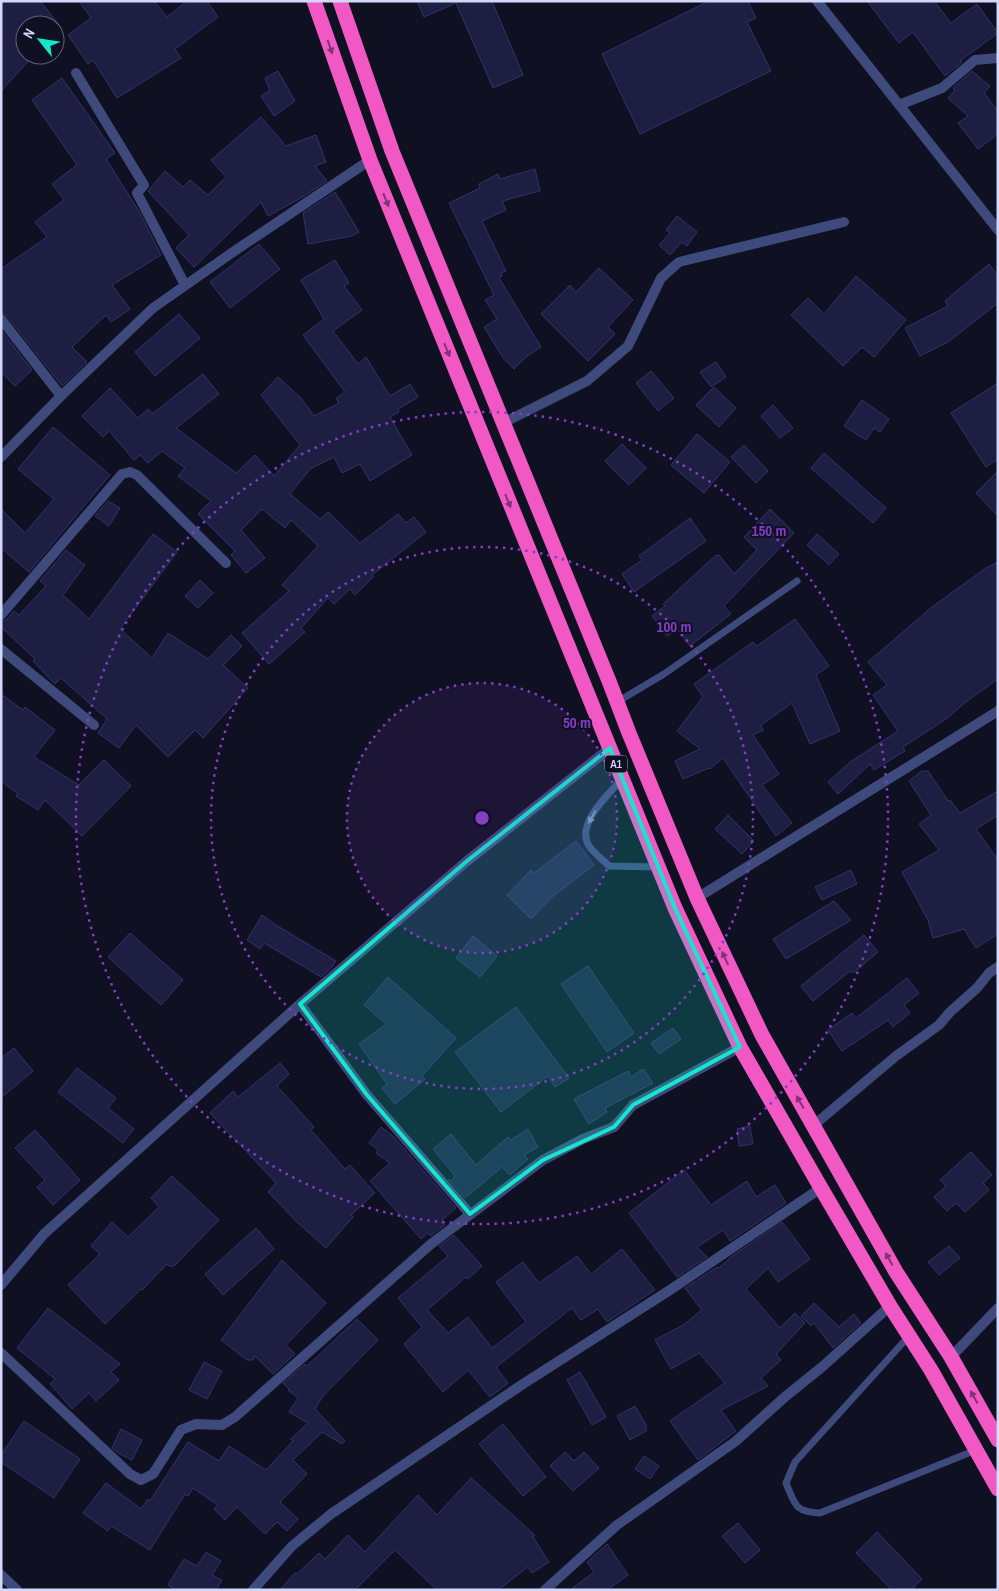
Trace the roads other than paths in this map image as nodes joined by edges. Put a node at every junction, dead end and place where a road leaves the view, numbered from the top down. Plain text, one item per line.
1 (314, 1) edge
2 (340, 1) edge
3 (817, 1) edge
4 (998, 58) edge
5 (76, 73) dead end
6 (899, 105) junction
7 (370, 160) junction
8 (844, 222) dead end
9 (998, 230) edge
10 (185, 286) junction
11 (1, 319) edge
12 (61, 396) junction
13 (502, 423) junction
14 (1, 457) edge
15 (226, 563) dead end
16 (797, 581) dead end
17 (1, 616) edge
18 (1, 648) edge
19 (617, 702) junction
20 (998, 711) edge
21 (94, 725) dead end
22 (610, 748) junction
23 (622, 779) junction
24 (658, 867) junction
25 (697, 898) junction
26 (998, 967) edge
27 (300, 1004) junction
28 (740, 1047) junction
29 (814, 1125) junction
30 (821, 1188) junction
31 (470, 1214) junction
32 (1, 1285) edge
33 (890, 1306) junction
34 (998, 1308) edge
35 (909, 1336) junction
36 (1, 1353) edge
37 (951, 1357) junction
38 (998, 1440) edge
39 (976, 1450) junction
40 (998, 1489) edge
41 (1, 1575) edge
42 (17, 1590) edge
43 (253, 1590) edge
44 (545, 1590) edge

1 -> 7 highway, A1
2 - 13 highway, A1
3 - 6 street
4 - 6 street
5 - 10 street
6 - 9 street
7 - 10 street
7 -> 22 highway, A1
8 - 13 street
10 - 12 street
11 - 12 street
12 - 14 street
13 - 19 highway, A1
15 - 17 street
16 - 19 lane
18 - 21 street
19 - 25 highway, A1
20 - 25 street
22 - 23 highway, A1
22 - 27 street
23 - 24 highway, A1
23 -> 24 lane
24 - 28 highway, A1
29 -> 25 highway, A1
26 - 29 street
27 - 31 street
27 - 32 street
28 - 30 highway, A1
28 - 31 street
37 -> 29 highway, A1
30 - 33 highway, A1
30 - 43 street
31 - 36 street
33 - 35 highway, A1
33 - 44 street
34 - 37 street
35 - 39 highway, A1
35 - 39 lane
38 -> 37 highway, A1
39 - 40 highway, A1
41 - 42 street

